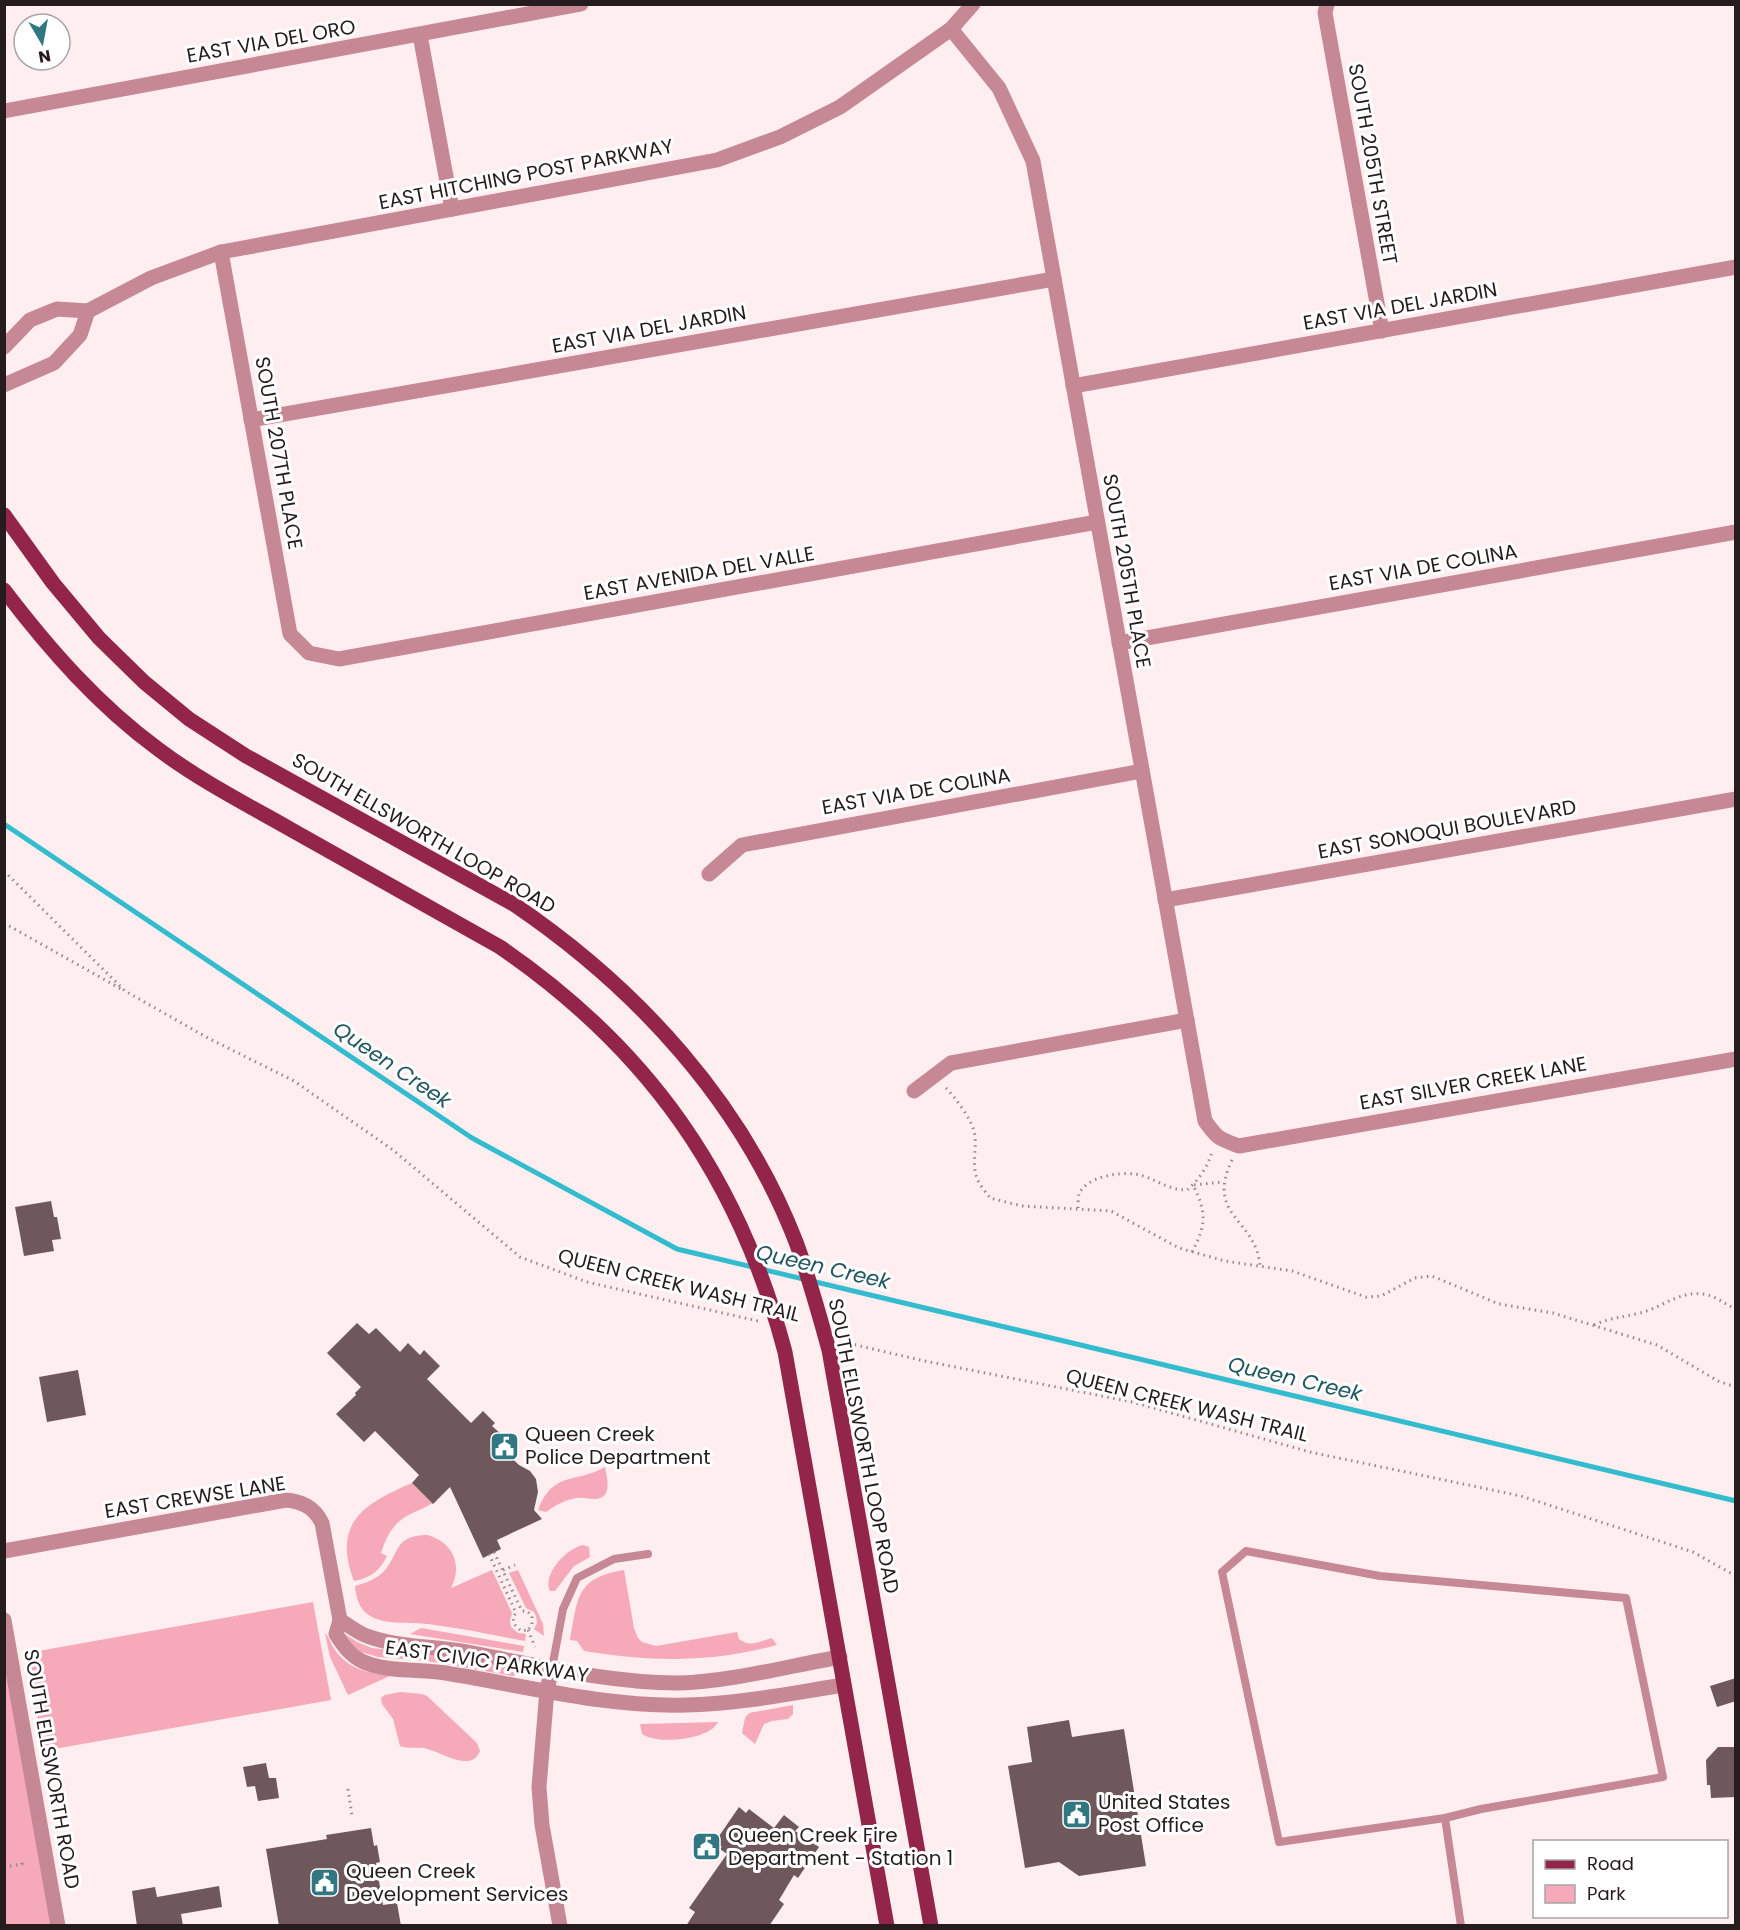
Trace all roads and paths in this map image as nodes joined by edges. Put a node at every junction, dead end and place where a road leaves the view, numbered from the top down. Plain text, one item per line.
1 (581, 4) edge
2 (972, 4) edge
3 (1327, 4) edge
4 (951, 29) junction
5 (420, 35) junction
6 (4, 111) edge
7 (452, 209) junction
8 (221, 252) junction
9 (1736, 267) edge
10 (1054, 279) junction
11 (88, 311) junction
12 (1382, 331) junction
13 (4, 347) edge
14 (4, 385) edge
15 (1073, 386) junction
16 (251, 420) junction
17 (4, 515) edge
18 (1097, 522) junction
19 (1736, 531) edge
20 (4, 590) edge
21 (1119, 643) junction
22 (309, 653) joint
23 (1142, 771) junction
24 (1736, 799) edge
25 (4, 871) edge
26 (709, 874) dead end
27 (1165, 900) junction
28 (4, 923) edge
29 (125, 991) junction
30 (1187, 1020) junction
31 (1736, 1059) edge
32 (935, 1075) junction
33 (914, 1091) dead end
34 (1216, 1136) junction
35 (1239, 1146) junction
36 (1223, 1182) junction
37 (1193, 1185) junction
38 (1078, 1208) junction
39 (1192, 1252) junction
40 (1260, 1266) junction
41 (1736, 1309) edge
42 (765, 1323) dead end
43 (1594, 1325) junction
44 (843, 1342) dead end
45 (1736, 1387) edge
46 (4, 1551) edge
47 (494, 1552) dead end
48 (489, 1554) dead end
49 (648, 1554) dead end
50 (515, 1565) dead end
51 (503, 1570) junction
52 (1736, 1576) edge
53 (4, 1620) edge
54 (340, 1620) junction
55 (528, 1630) junction
56 (535, 1647) dead end
57 (840, 1657) junction
58 (552, 1668) junction
59 (844, 1685) junction
60 (547, 1690) junction
61 (348, 1789) dead end
62 (352, 1816) dead end
63 (1445, 1818) junction
64 (22, 1862) dead end
65 (4, 1867) edge
66 (58, 1926) edge
67 (560, 1926) edge
68 (887, 1926) edge
69 (931, 1926) edge
70 (1461, 1926) edge

1 - 5 street, EAST VIA DEL ORO
2 - 4 street, EAST HITCHING POST PARKWAY
3 - 12 street, SOUTH 205TH STREET
4 - 7 street, EAST HITCHING POST PARKWAY
4 - 10 street, SOUTH 205TH PLACE
5 - 6 street, EAST VIA DEL ORO
5 - 7 street
7 - 8 street, EAST HITCHING POST PARKWAY
8 - 11 street, EAST HITCHING POST PARKWAY
8 - 16 street, SOUTH 207TH PLACE
9 - 12 street, EAST VIA DEL JARDIN
10 - 15 street, SOUTH 205TH PLACE
10 - 16 street, EAST VIA DEL JARDIN
11 - 13 street
11 - 14 street
12 - 15 street, EAST VIA DEL JARDIN
15 - 18 street, SOUTH 205TH PLACE
16 - 22 street, SOUTH 207TH PLACE
17 - 69 main road, SOUTH ELLSWORTH LOOP ROAD
18 - 21 street, SOUTH 205TH PLACE
18 - 22 street, EAST AVENIDA DEL VALLE
19 - 21 street, EAST VIA DE COLINA
20 - 57 main road
21 - 23 street, SOUTH 205TH PLACE
23 - 26 street, EAST VIA DE COLINA
23 - 27 street, SOUTH 205TH PLACE
24 - 27 street, EAST SONOQUI BOULEVARD
25 - 29 path, QUEEN CREEK WASH TRAIL
27 - 30 street, SOUTH 205TH PLACE
28 - 29 path
29 - 42 path, QUEEN CREEK WASH TRAIL
30 - 32 street
30 - 34 street, SOUTH 205TH PLACE
31 - 35 street, EAST SILVER CREEK LANE
32 - 33 street
32 - 38 path
34 - 35 street, EAST SILVER CREEK LANE
34 - 37 path
35 - 36 path
36 - 37 path
36 - 40 path
37 - 38 path
37 - 39 path
38 - 39 path
39 - 40 path
40 - 43 path
41 - 43 path
43 - 45 path
44 - 52 path, QUEEN CREEK WASH TRAIL
46 - 54 street, EAST CREWSE LANE
47 - 51 path
48 - 55 path
49 - 58 lane
50 - 51 path
51 - 55 path
53 - 66 street, SOUTH ELLSWORTH ROAD
54 - 58 street, EAST CIVIC PARKWAY
54 - 60 street, EAST CIVIC PARKWAY
55 - 56 path
57 - 58 street, EAST CIVIC PARKWAY
57 - 59 main road
58 - 60 street
59 - 60 street, EAST CIVIC PARKWAY
59 - 68 main road
60 - 67 street
61 - 62 path
63 - 63 lane
63 - 70 lane
64 - 65 path

